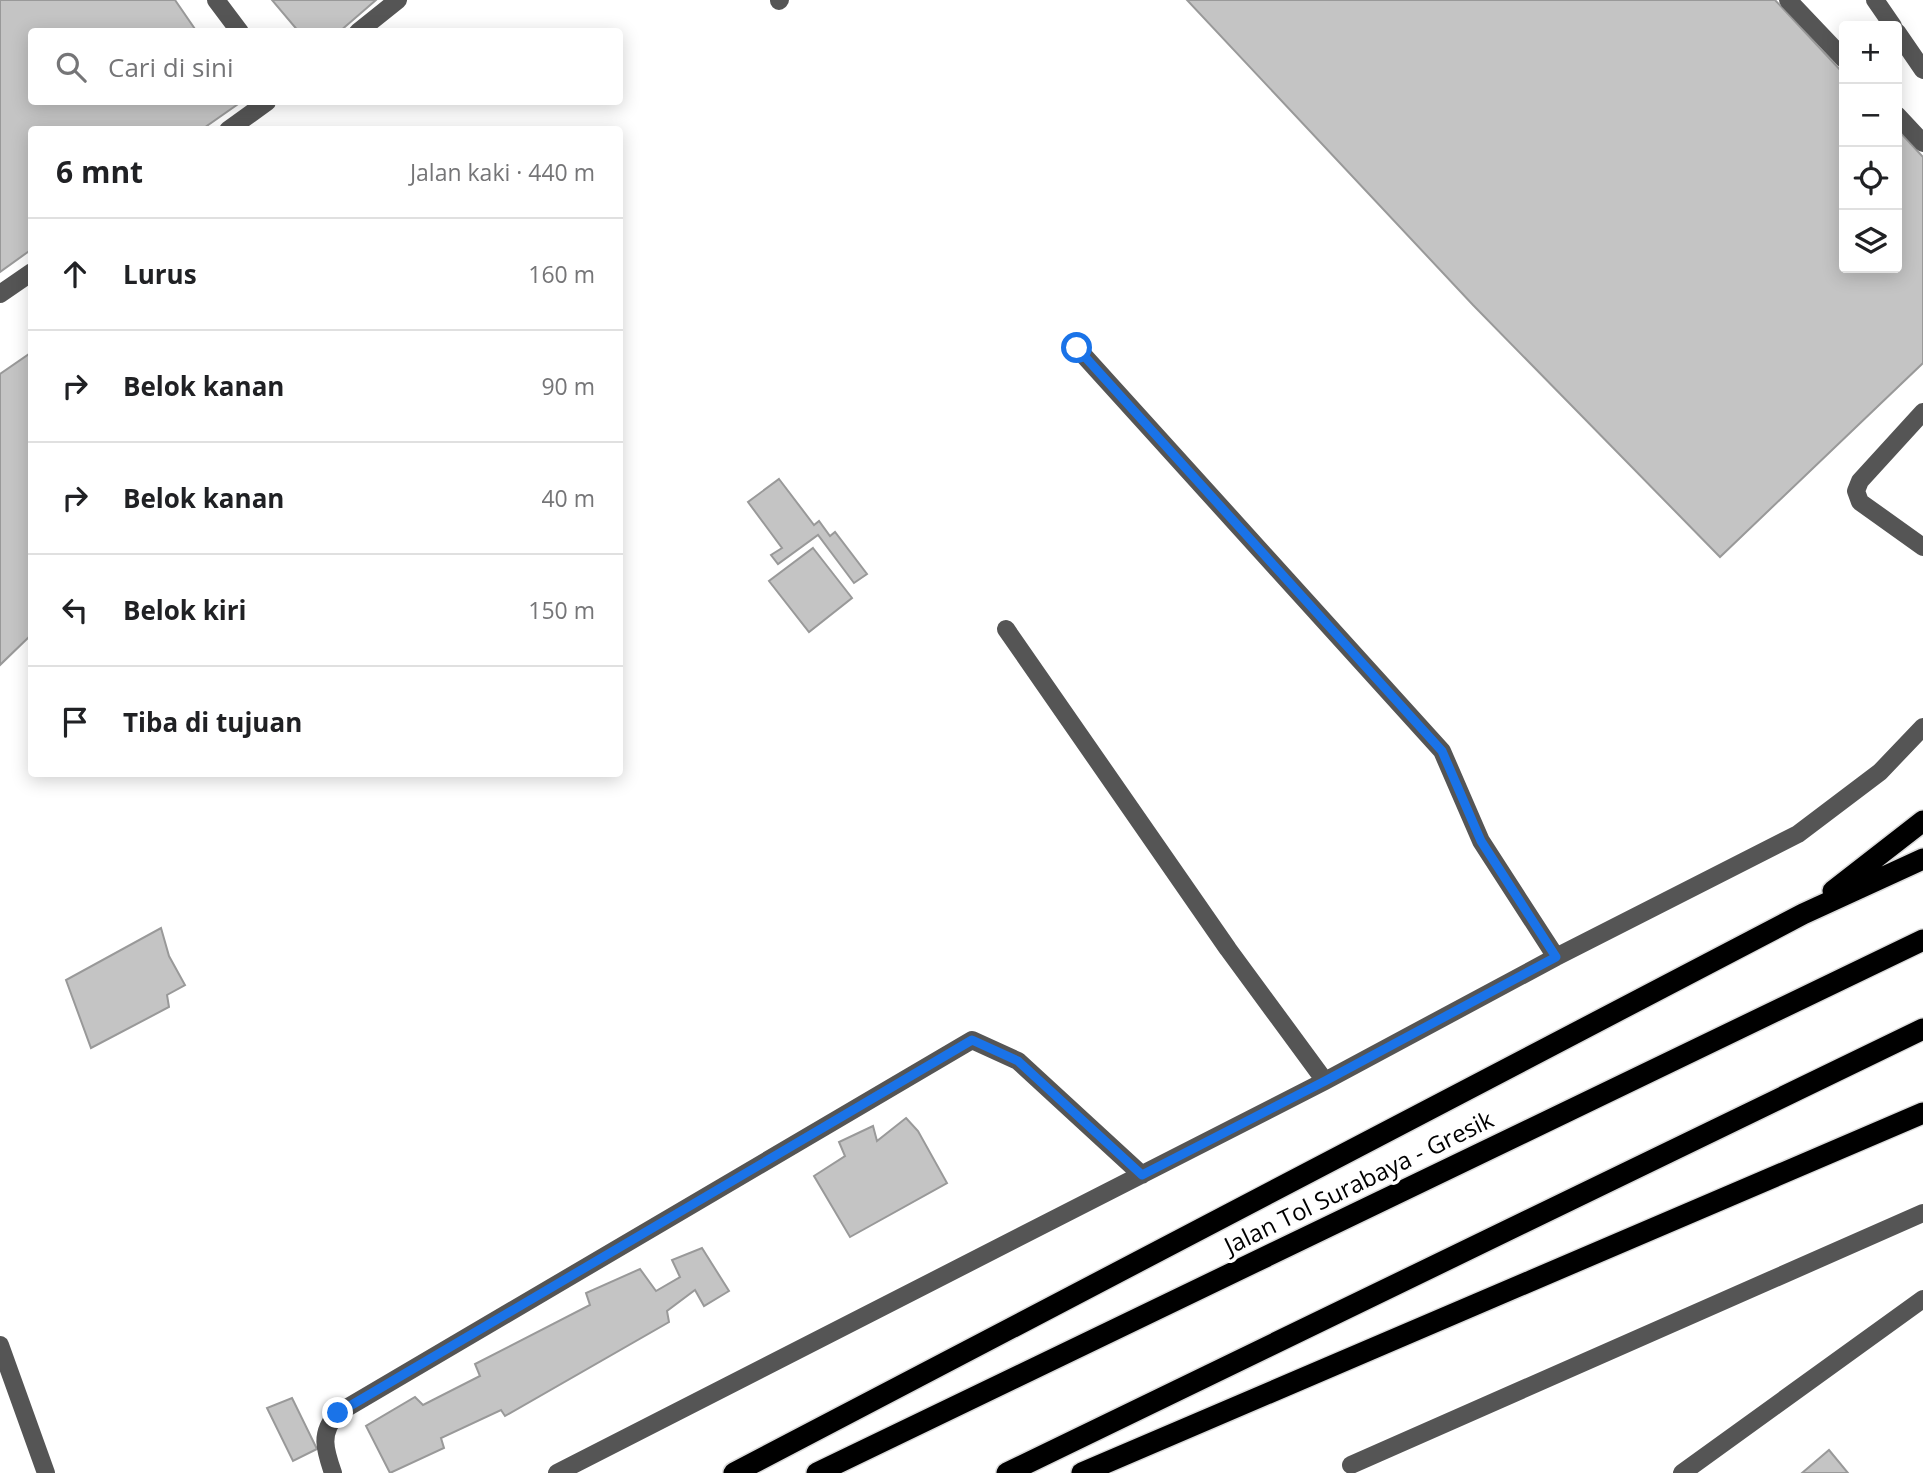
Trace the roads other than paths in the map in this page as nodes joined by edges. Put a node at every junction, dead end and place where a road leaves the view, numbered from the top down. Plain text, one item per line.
1 (216, 0) edge
2 (398, 0) edge
3 (1788, 0) edge
4 (1875, 0) edge
5 (1890, 21) edge
6 (237, 28) edge
7 (363, 28) edge
8 (1902, 39) edge
9 (1839, 54) edge
10 (1923, 70) edge
11 (263, 105) edge
12 (1902, 120) edge
13 (234, 126) edge
14 (1923, 143) edge
15 (28, 275) edge
16 (0, 295) edge
17 (1077, 348) dead end
18 (1923, 412) edge
19 (1923, 547) edge
20 (1006, 629) dead end
21 (1923, 727) edge
22 (1923, 821) edge
23 (1923, 859) edge
24 (1803, 914) junction
25 (1923, 940) edge
26 (1556, 957) junction
27 (1923, 1029) edge
28 (1325, 1081) junction
29 (1923, 1113) edge
30 (1142, 1175) junction
31 (1923, 1213) edge
32 (1923, 1299) edge
33 (0, 1345) edge
34 (1354, 1469) edge
35 (46, 1473) edge
36 (333, 1473) edge
37 (556, 1473) edge
38 (734, 1473) edge
39 (817, 1473) edge
40 (1007, 1473) edge
41 (1082, 1473) edge
42 (1334, 1473) edge
43 (1682, 1473) edge

1 - 6 street
2 - 7 street
3 - 9 street
4 - 5 street
8 - 10 street
11 - 13 street
12 - 14 street
15 - 16 street
17 - 26 street
18 - 19 street
20 - 28 street
21 - 26 street
22 - 24 highway
23 - 24 highway
24 - 38 highway
25 - 39 highway, Jalan Tol Surabaya - Gresik
26 - 28 street
27 - 40 highway
28 - 30 street
29 - 41 highway
30 - 36 street
30 - 37 street
31 - 34 street
32 - 43 street
33 - 35 street
34 - 42 street

